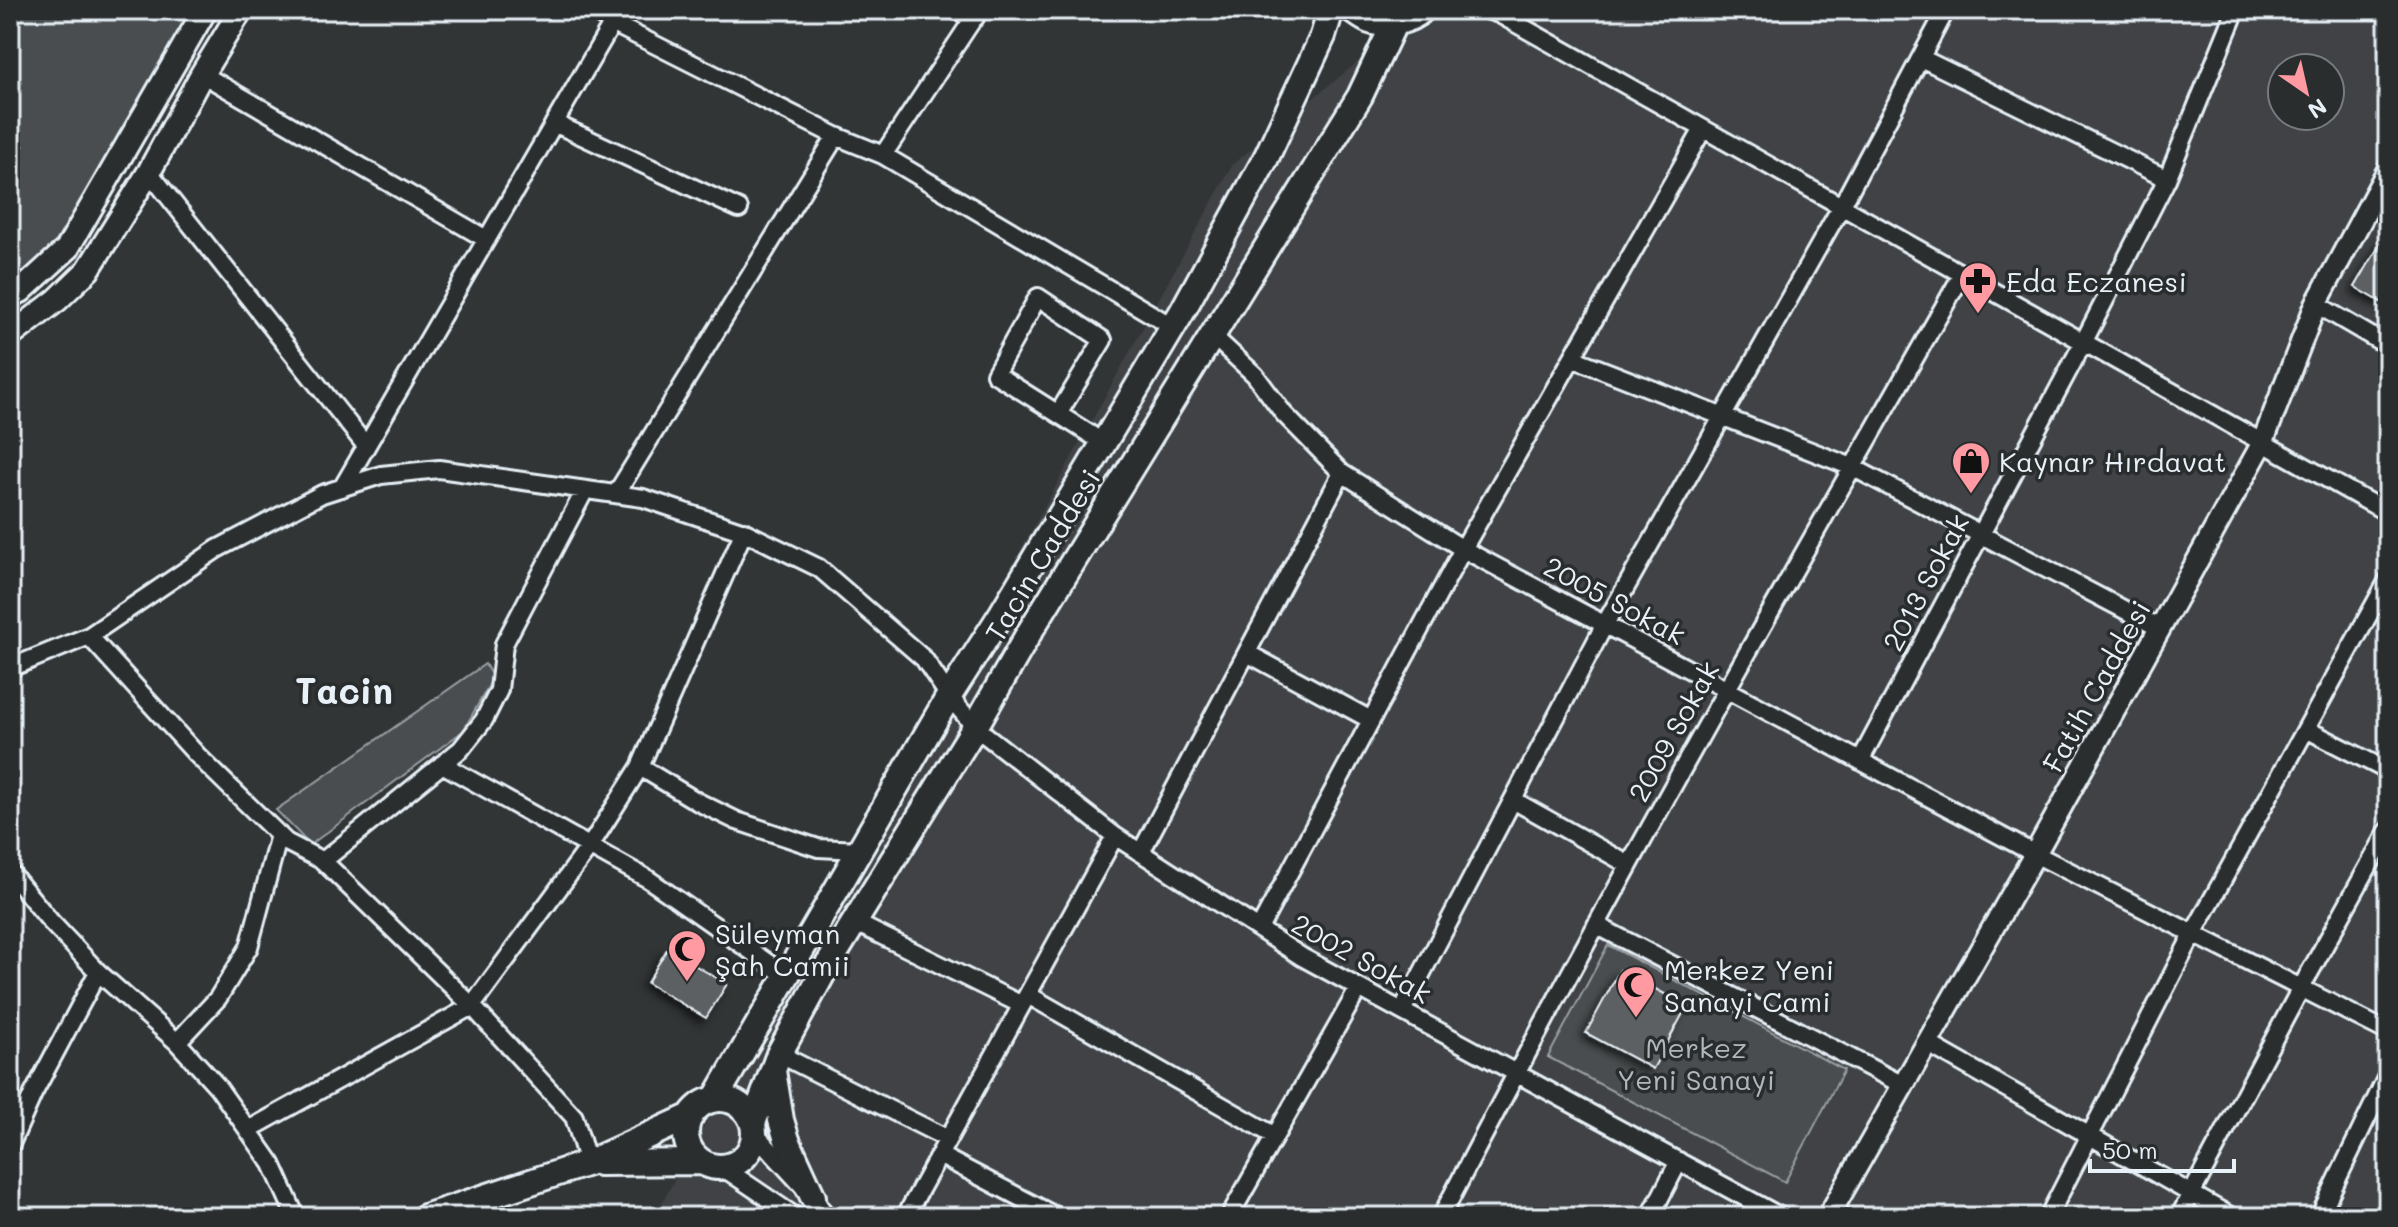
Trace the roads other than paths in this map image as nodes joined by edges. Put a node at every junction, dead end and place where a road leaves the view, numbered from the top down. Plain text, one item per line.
1 (205, 10) edge
2 (241, 10) edge
3 (593, 10) edge
4 (954, 10) edge
5 (1331, 10) edge
6 (1352, 10) edge
7 (1422, 10) edge
8 (1487, 10) edge
9 (1946, 10) edge
10 (2236, 10) edge
11 (977, 14) edge
12 (616, 16) edge
13 (1394, 24) junction
14 (1921, 58) junction
15 (202, 74) junction
16 (554, 123) junction
17 (1703, 129) junction
18 (836, 136) junction
19 (883, 155) junction
20 (2388, 170) edge
21 (149, 172) junction
22 (2167, 179) junction
23 (1841, 207) junction
24 (739, 209) dead end
25 (486, 239) junction
26 (1962, 275) junction
27 (10, 295) edge
28 (2316, 304) junction
29 (1173, 327) junction
30 (1212, 335) junction
31 (10, 336) edge
32 (2083, 343) junction
33 (2388, 346) edge
34 (1572, 358) junction
35 (1058, 414) junction
36 (1723, 416) junction
37 (1104, 443) junction
38 (2262, 444) junction
39 (366, 446) junction
40 (1852, 467) junction
41 (1342, 473) junction
42 (342, 488) junction
43 (585, 490) junction
44 (616, 494) junction
45 (2388, 513) edge
46 (744, 531) junction
47 (1980, 534) junction
48 (1463, 549) junction
49 (2388, 580) edge
50 (1605, 624) junction
51 (2161, 629) junction
52 (89, 636) junction
53 (1247, 653) junction
54 (10, 668) edge
55 (1725, 689) junction
56 (949, 696) junction
57 (1371, 720) junction
58 (975, 727) junction
59 (2306, 729) junction
60 (1860, 761) junction
61 (442, 764) junction
62 (640, 767) junction
63 (2388, 771) edge
64 (1513, 800) junction
65 (2388, 831) edge
66 (279, 835) junction
67 (1115, 836) junction
68 (590, 846) junction
69 (860, 850) junction
70 (1141, 852) junction
71 (2035, 854) junction
72 (323, 861) junction
73 (1629, 865) junction
74 (10, 872) edge
75 (854, 922) junction
76 (1596, 925) junction
77 (1259, 929) junction
78 (2193, 934) junction
79 (98, 972) junction
80 (785, 975) junction
81 (1359, 988) junction
82 (2301, 988) junction
83 (1025, 1000) junction
84 (472, 1006) junction
85 (1402, 1011) junction
86 (2388, 1032) edge
87 (177, 1042) junction
88 (1927, 1043) junction
89 (776, 1062) junction
90 (1516, 1073) junction
91 (2388, 1074) edge
92 (1903, 1085) junction
93 (715, 1099) junction
94 (691, 1116) junction
95 (754, 1128) junction
96 (248, 1130) junction
97 (1275, 1136) junction
98 (2090, 1136) junction
99 (948, 1139) junction
100 (10, 1146) edge
101 (939, 1155) junction
102 (1679, 1161) junction
103 (588, 1163) junction
104 (712, 1164) junction
105 (2192, 1193) junction
106 (820, 1207) edge
107 (296, 1217) edge
108 (425, 1217) edge
109 (796, 1217) edge
110 (905, 1217) edge
111 (1057, 1217) edge
112 (1229, 1217) edge
113 (1441, 1217) edge
114 (1650, 1217) edge
115 (1781, 1217) edge
116 (1828, 1217) edge
117 (2048, 1217) edge
118 (2179, 1217) edge
119 (2232, 1217) edge
120 (2319, 1217) edge

1 - 27 main road
2 - 15 main road
3 - 12 street
4 - 11 street
5 - 29 main road, Tacin Caddesi
6 - 13 main road
7 - 13 main road
8 - 17 street
9 - 14 street
10 - 22 street, 2013 Sokak
11 - 19 street
12 - 16 street
12 - 18 street
13 - 30 main road, Tacin Caddesi
14 - 22 street
14 - 23 street
15 - 21 main road
15 - 25 street
16 - 24 street
16 - 25 street
17 - 23 street
17 - 34 street
18 - 19 street
18 - 44 street
19 - 29 street
20 - 28 street, Fatih Caddesi
21 - 31 main road
21 - 39 street
22 - 32 street, 2013 Sokak
23 - 26 street
23 - 36 street
25 - 39 street
26 - 32 street
26 - 40 street, 2009 Sokak
28 - 33 street
28 - 38 street, Fatih Caddesi
29 - 37 main road, Tacin Caddesi
30 - 41 street, 2005 Sokak
30 - 58 main road, Tacin Caddesi
32 - 38 street
32 - 47 street, 2013 Sokak
34 - 36 street
34 - 48 street
35 - 35 street
35 - 37 street
36 - 40 street
36 - 50 street
37 - 56 main road, Tacin Caddesi
38 - 45 street
38 - 51 street, Fatih Caddesi
39 - 42 street
40 - 47 street
40 - 55 street, 2009 Sokak
41 - 48 street, 2005 Sokak
41 - 53 street
42 - 43 street, 2002 Sokak
42 - 52 street, 2002 Sokak
43 - 44 street, 2002 Sokak
43 - 61 street
44 - 46 street, 2002 Sokak
46 - 56 street, 2002 Sokak
46 - 62 street
47 - 51 street
47 - 60 street, 2013 Sokak
48 - 50 street, 2005 Sokak
48 - 57 street
49 - 59 street
50 - 55 street, 2005 Sokak
50 - 64 street
51 - 71 street, Fatih Caddesi
52 - 54 street, 2002 Sokak
52 - 66 street
53 - 57 street
53 - 70 street
55 - 60 street, 2005 Sokak
55 - 73 street, 2009 Sokak
56 - 58 street, 2002 Sokak
56 - 69 main road, Tacin Caddesi
57 - 77 street
58 - 67 street, 2002 Sokak
58 - 75 main road, Tacin Caddesi
59 - 63 street
59 - 78 street
60 - 71 street, 2005 Sokak
61 - 68 street
61 - 72 street
62 - 68 street
62 - 69 street
64 - 73 street
64 - 85 street
65 - 82 street
66 - 72 street
66 - 87 street
67 - 70 street, 2002 Sokak
67 - 83 street
68 - 80 street
68 - 84 street
69 - 80 main road, Tacin Caddesi
70 - 77 street, 2002 Sokak
71 - 78 street, 2005 Sokak
71 - 88 street, Fatih Caddesi
72 - 84 street
73 - 76 street, 2009 Sokak
74 - 79 street
75 - 83 street
75 - 89 main road, Tacin Caddesi
76 - 90 street, 2009 Sokak
76 - 92 street
77 - 81 street, 2002 Sokak
78 - 82 street, 2005 Sokak
78 - 98 street
79 - 87 street
79 - 100 street
80 - 93 main road, Tacin Caddesi
81 - 85 street, 2002 Sokak
81 - 97 street
82 - 86 street, 2005 Sokak
82 - 105 street
83 - 97 street
83 - 99 street
84 - 96 street
84 - 103 street
85 - 90 street, 2002 Sokak
87 - 96 street
88 - 92 street, Fatih Caddesi
88 - 98 street
89 - 95 main road, Tacin Caddesi
89 - 99 street
89 - 106 main road
90 - 102 street, 2002 Sokak
90 - 113 street, 2009 Sokak
91 - 120 street
92 - 116 street, Fatih Caddesi
93 - 94 main road
93 - 95 main road
94 - 103 main road
94 - 104 main road
95 - 104 main road
95 - 106 street
96 - 107 street
97 - 112 street
98 - 105 street
98 - 117 street
99 - 101 street
101 - 110 street
101 - 111 street
102 - 114 street
102 - 115 street, 2002 Sokak
103 - 104 main road
103 - 108 main road
104 - 109 street
105 - 118 street
105 - 119 street

